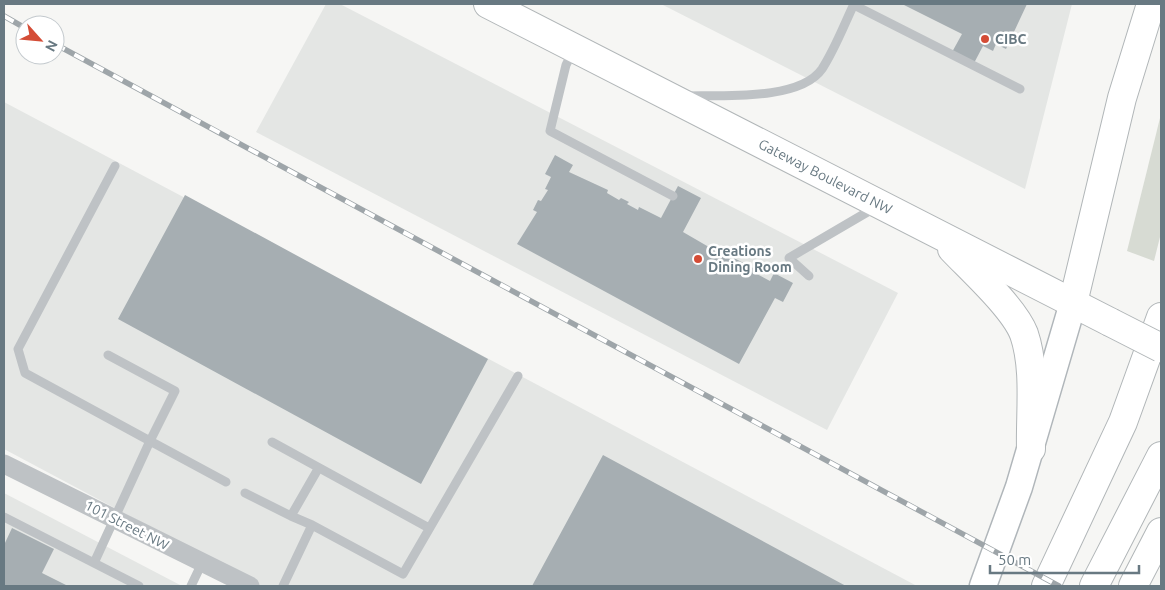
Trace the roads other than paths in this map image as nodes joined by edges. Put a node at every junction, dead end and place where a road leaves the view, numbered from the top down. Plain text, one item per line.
1 (488, 4) edge
2 (854, 4) edge
3 (1141, 4) edge
4 (1151, 4) edge
5 (1138, 40) junction
6 (574, 49) junction
7 (1020, 89) dead end
8 (669, 97) junction
9 (115, 166) dead end
10 (673, 196) dead end
11 (880, 205) junction
12 (939, 235) junction
13 (809, 276) dead end
14 (1073, 304) junction
15 (1161, 317) edge
16 (1161, 348) edge
17 (108, 355) dead end
18 (518, 376) dead end
19 (150, 441) junction
20 (272, 442) dead end
21 (1031, 449) junction
22 (1161, 456) edge
23 (4, 464) edge
24 (318, 469) junction
25 (226, 482) dead end
26 (245, 493) dead end
27 (291, 516) junction
28 (4, 517) edge
29 (116, 518) junction
30 (312, 525) junction
31 (429, 528) junction
32 (1161, 532) edge
33 (202, 562) junction
34 (94, 563) junction
35 (140, 586) edge
36 (191, 586) edge
37 (250, 586) edge
38 (283, 586) edge
39 (983, 586) edge
40 (1046, 586) edge
41 (1094, 586) edge
42 (1133, 586) edge

1 - 6 highway, Gateway Boulevard NW
2 - 7 lane
2 - 8 lane
3 - 5 lane
4 - 5 highway
5 - 14 highway
6 - 8 highway, Gateway Boulevard NW
6 - 10 lane
8 - 11 highway, Gateway Boulevard NW
9 - 19 lane
11 - 12 highway, Gateway Boulevard NW
11 - 13 lane
12 - 14 highway, Gateway Boulevard NW
12 - 21 highway
14 - 16 highway, Gateway Boulevard NW, bridge
14 - 21 main road
15 - 40 highway
17 - 19 lane
18 - 31 lane
19 - 25 lane
19 - 29 lane
20 - 24 lane
21 - 39 main road
22 - 41 highway
23 - 29 street, 101 Street NW
24 - 27 lane
24 - 31 lane
26 - 27 lane
27 - 30 lane
28 - 34 lane
29 - 33 street, 101 Street NW
29 - 34 lane
30 - 31 lane
30 - 38 lane
32 - 42 highway
33 - 36 lane
33 - 37 street, 101 Street NW
34 - 35 lane

